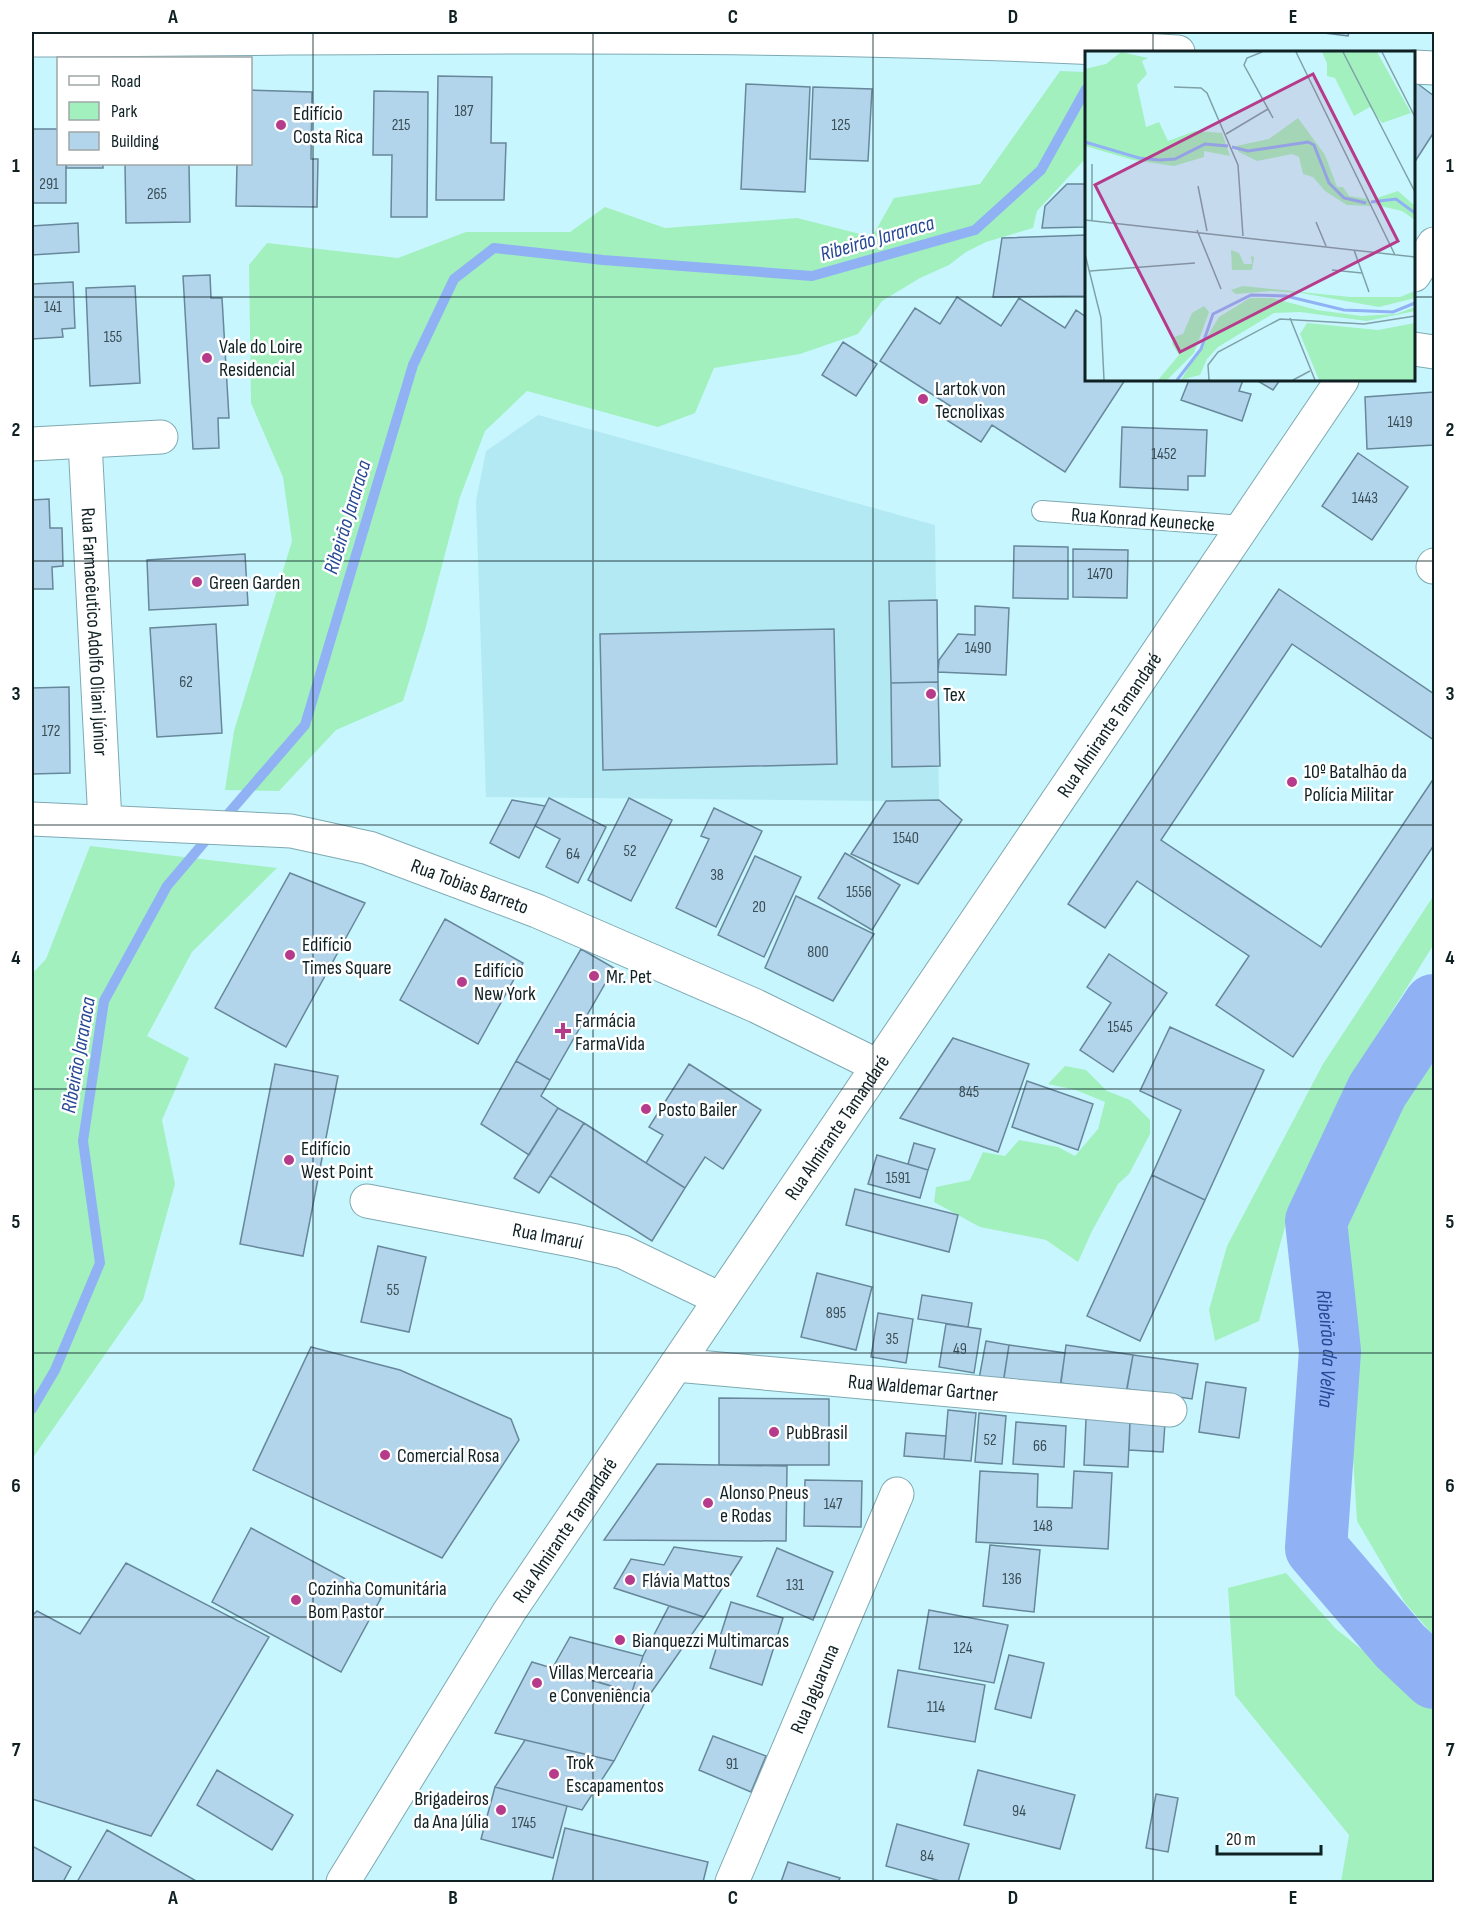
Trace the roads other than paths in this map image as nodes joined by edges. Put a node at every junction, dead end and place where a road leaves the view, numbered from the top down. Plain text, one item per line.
1 (32, 40) edge
2 (1151, 51) edge
3 (1415, 67) edge
4 (1434, 68) edge
5 (1434, 244) edge
6 (1415, 272) edge
7 (1415, 349) edge
8 (1434, 352) edge
9 (1341, 381) edge
10 (161, 437) dead end
11 (84, 442) junction
12 (32, 444) edge
13 (1042, 511) dead end
14 (1243, 526) junction
15 (32, 819) edge
16 (105, 822) junction
17 (878, 1066) junction
18 (367, 1202) dead end
19 (720, 1299) junction
20 (676, 1365) junction
21 (1170, 1410) dead end
22 (897, 1494) dead end
23 (343, 1882) edge
24 (732, 1882) edge

1 - 2 street
3 - 4 street
5 - 6 street
7 - 8 street
9 - 14 street, Rua Almirante Tamandaré
10 - 11 street
11 - 12 street
11 - 16 street, Rua Farmacêutico Adolfo Oliani Júnior
13 - 14 lane, Rua Konrad Keunecke
14 - 17 street, Rua Almirante Tamandaré
15 - 16 street, Rua Tobias Barreto
16 - 17 street, Rua Tobias Barreto
17 - 19 street, Rua Almirante Tamandaré
18 - 19 street, Rua Imaruí
19 - 20 street, Rua Almirante Tamandaré
20 - 21 street, Rua Waldemar Gartner
20 - 23 street, Rua Almirante Tamandaré
22 - 24 street, Rua Jaguaruna

